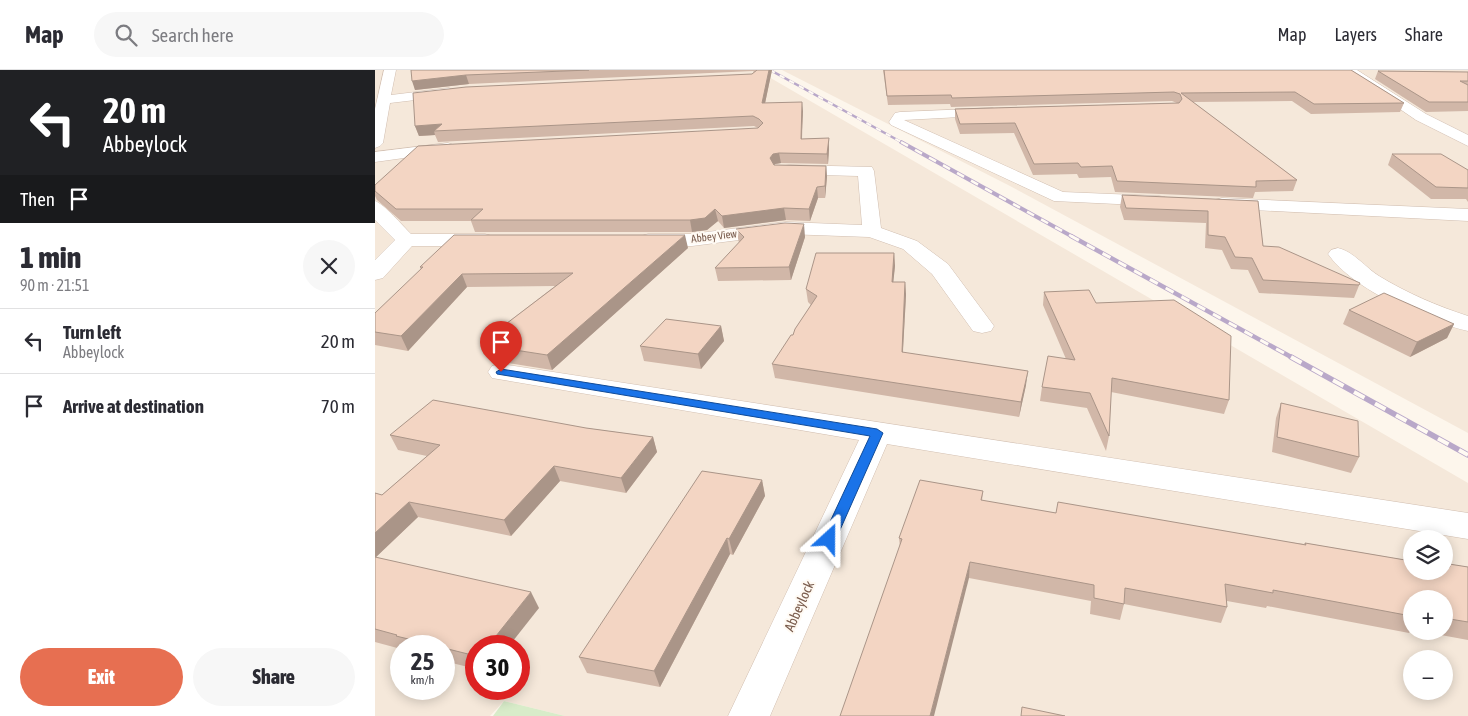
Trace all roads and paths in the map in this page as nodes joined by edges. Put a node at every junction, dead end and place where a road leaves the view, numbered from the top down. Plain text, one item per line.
1 (390, 70) edge
2 (1351, 71) edge
3 (1381, 73) edge
4 (459, 91) edge
5 (383, 100) junction
6 (1006, 112) edge
7 (1468, 141) edge
8 (375, 143) edge
9 (467, 148) edge
10 (375, 157) edge
11 (781, 170) edge
12 (1180, 202) edge
13 (1210, 204) edge
14 (375, 207) edge
15 (1468, 215) edge
16 (873, 231) junction
17 (407, 240) junction
18 (505, 240) edge
19 (633, 240) edge
20 (1338, 254) dead end
21 (375, 273) edge
22 (1468, 324) edge
23 (982, 326) dead end
24 (501, 372) dead end
25 (877, 433) junction
26 (1468, 526) edge
27 (749, 716) edge

1 - 5 street
2 - 3 street
2 - 7 street
4 - 5 street
5 - 8 street
6 - 12 street
9 - 10 street
11 - 16 street
13 - 15 street
14 - 17 street
16 - 19 street, Abbey View
16 - 23 street, Abbey View
17 - 18 street
17 - 21 street
20 - 22 street
24 - 25 street
25 - 26 street
25 - 27 street, Abbeylock

